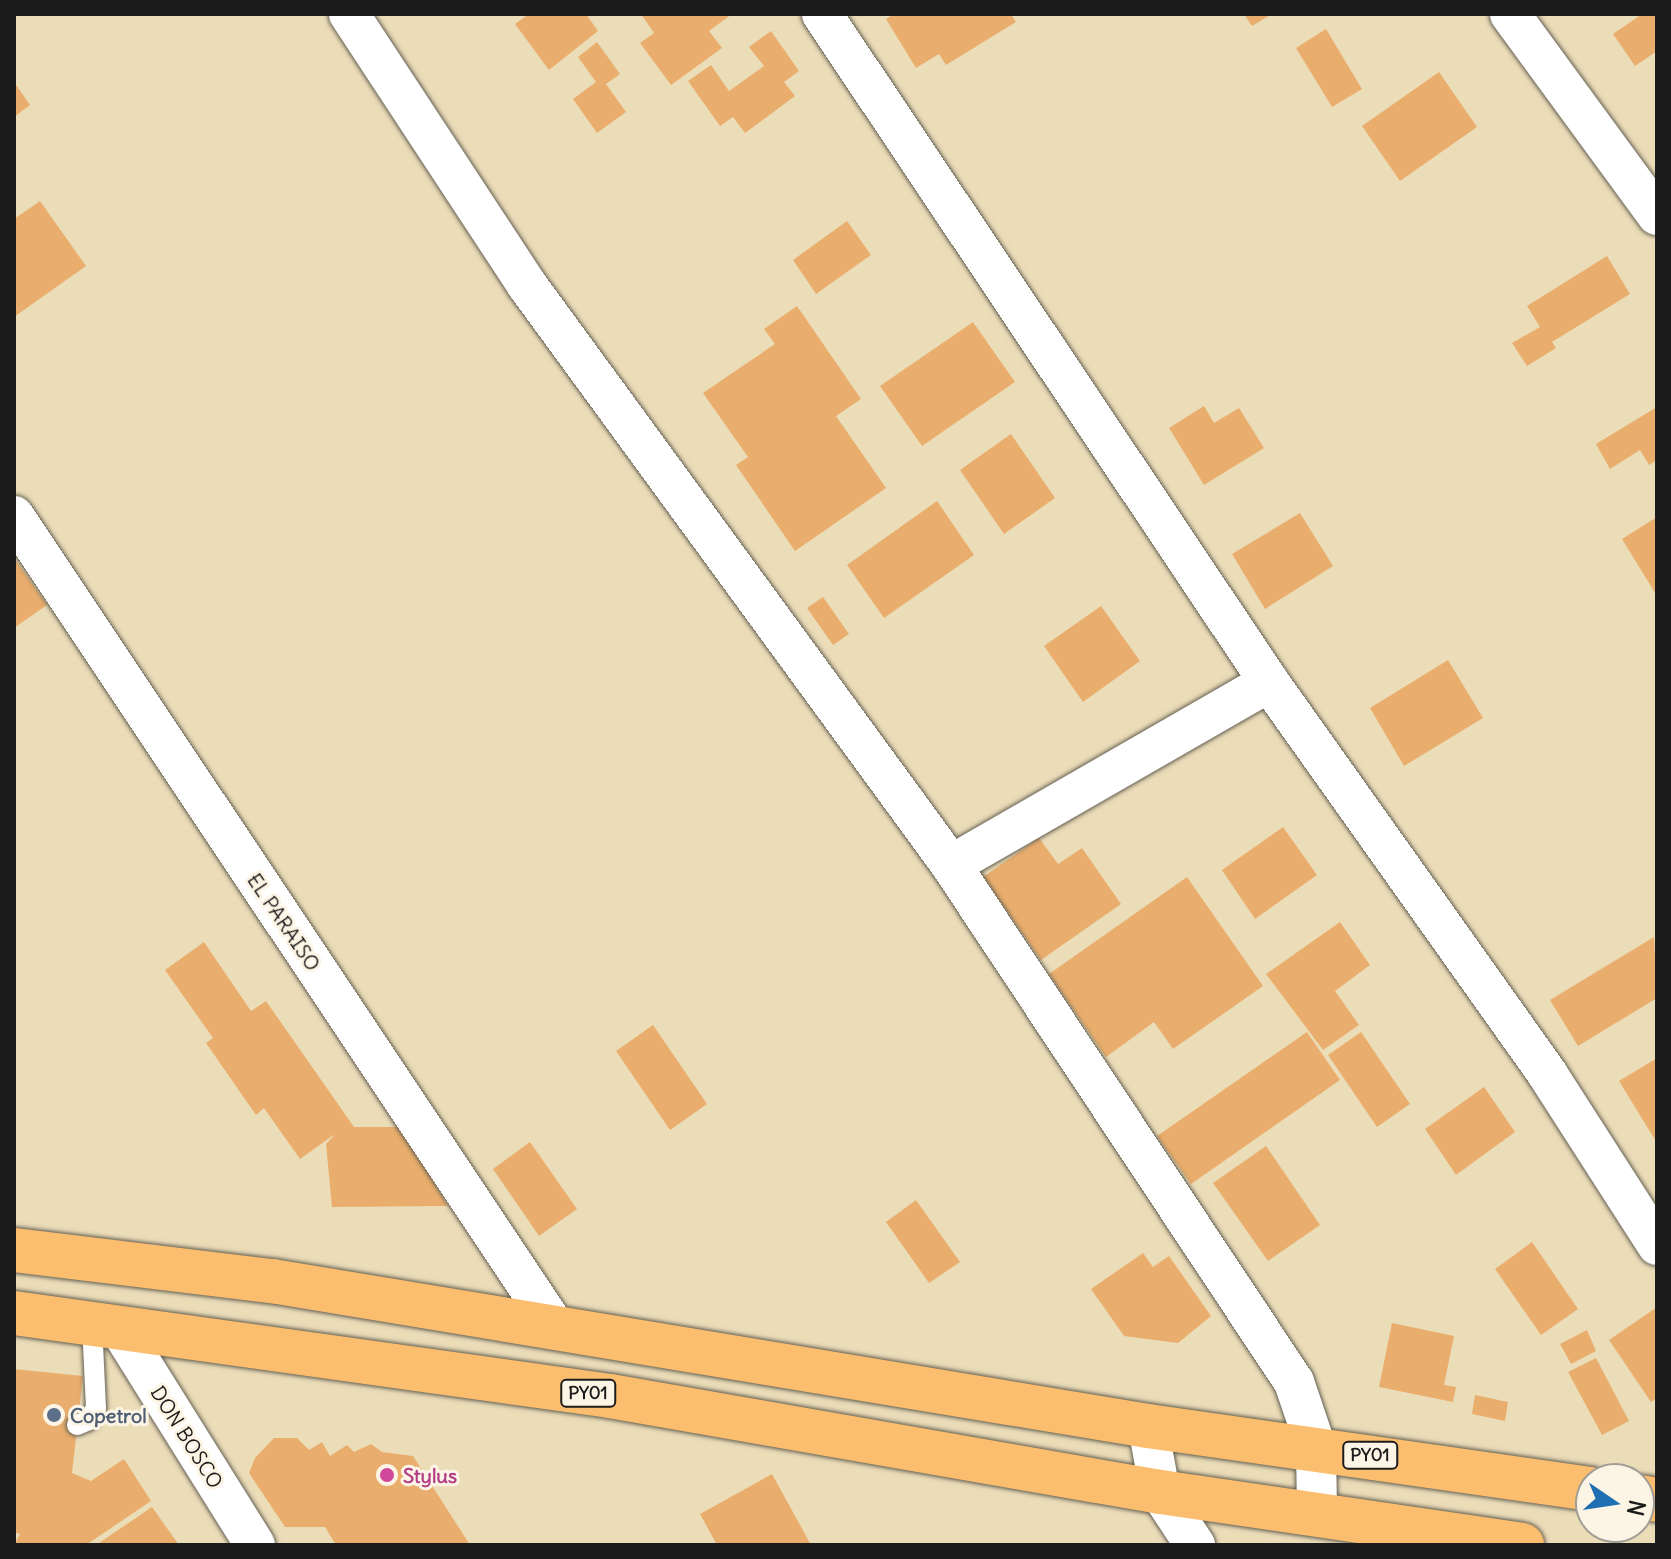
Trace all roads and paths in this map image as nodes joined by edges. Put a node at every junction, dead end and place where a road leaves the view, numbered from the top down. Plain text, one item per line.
1 (349, 14) edge
2 (822, 14) edge
3 (1510, 14) edge
4 (1657, 215) edge
5 (14, 516) edge
6 (1269, 682) junction
7 (951, 865) junction
8 (1657, 1245) edge
9 (14, 1250) edge
10 (14, 1313) edge
11 (106, 1326) junction
12 (555, 1327) junction
13 (77, 1425) dead end
14 (1148, 1426) junction
15 (1316, 1447) junction
16 (1575, 1487) edge
17 (1160, 1492) junction
18 (1317, 1514) junction
19 (255, 1545) edge
20 (1195, 1545) edge
21 (1522, 1545) edge

1 - 7 street
2 - 6 street
3 - 4 street
5 - 12 street, EL PARAISO
6 - 7 street
6 - 8 street
7 - 15 street
9 - 12 highway, PY01
10 - 11 highway, PY01
11 - 13 lane
11 - 17 highway, PY01
11 - 19 street, DON BOSCO
12 - 14 highway, PY01
14 - 15 highway, PY01
14 - 17 street
15 - 16 highway, PY01
15 - 18 street
17 - 18 highway, PY01
17 - 20 street
18 - 21 highway, PY01

